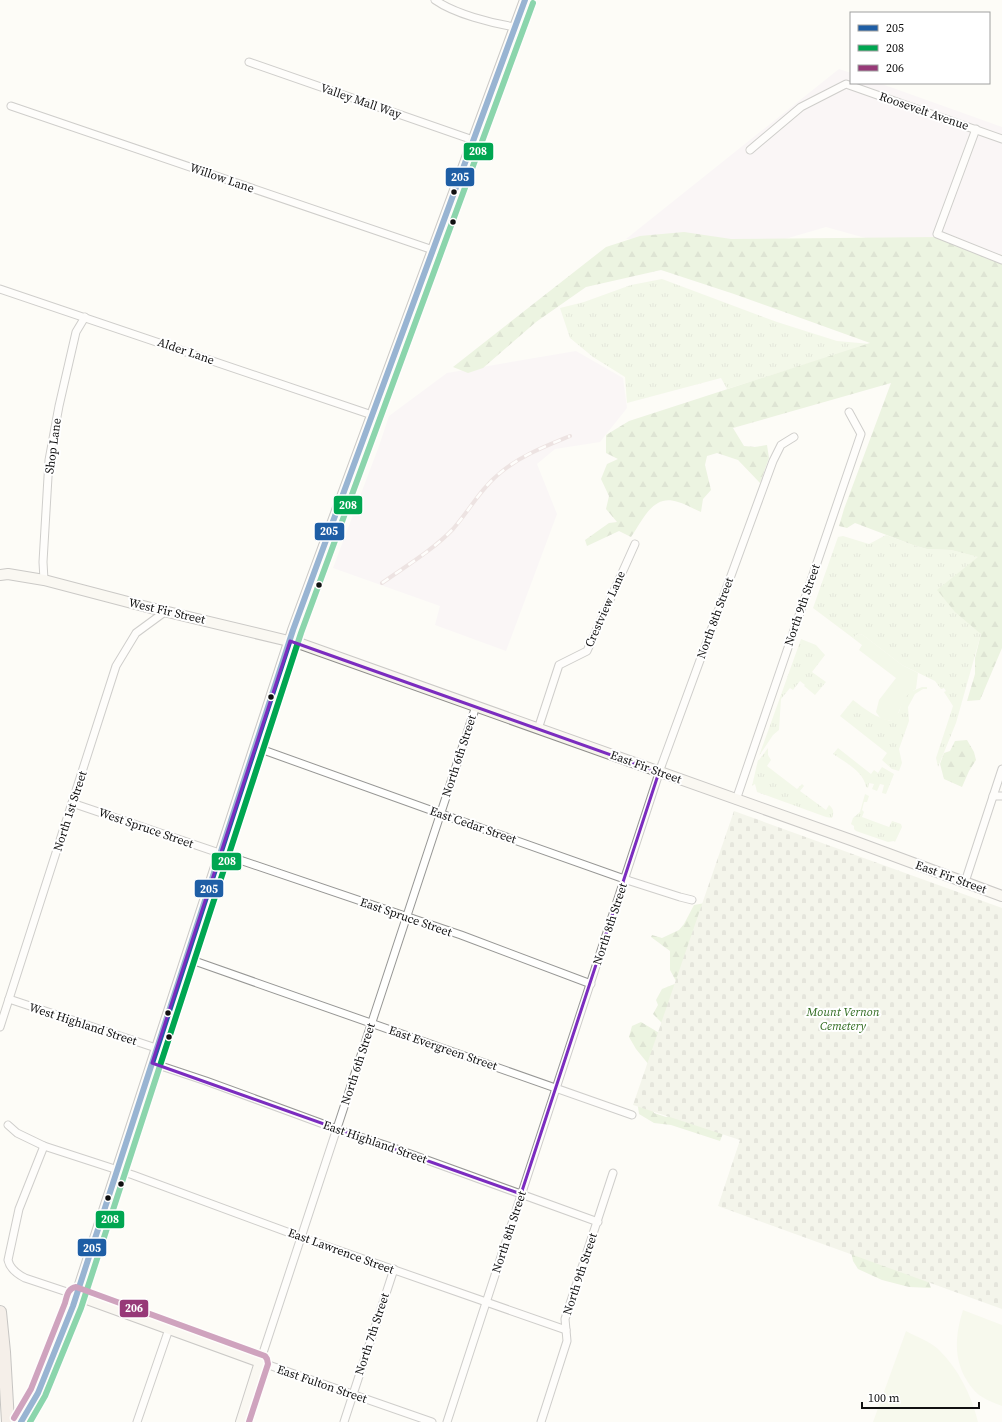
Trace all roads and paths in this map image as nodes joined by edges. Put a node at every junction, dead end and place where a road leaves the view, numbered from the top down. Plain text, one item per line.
1 (435, 0) edge
2 (524, 0) edge
3 (515, 27) junction
4 (249, 62) dead end
5 (12, 106) dead end
6 (976, 129) junction
7 (1002, 139) edge
8 (473, 140) junction
9 (750, 150) dead end
10 (433, 250) junction
11 (1002, 260) edge
12 (0, 289) edge
13 (85, 317) junction
14 (849, 412) dead end
15 (372, 415) junction
16 (794, 438) dead end
17 (635, 544) dead end
18 (0, 575) edge
19 (44, 580) junction
20 (166, 611) junction
21 (290, 641) junction
22 (476, 706) junction
23 (538, 729) junction
24 (255, 747) junction
25 (1002, 769) edge
26 (659, 772) junction
27 (993, 796) junction
28 (1002, 796) edge
29 (736, 800) junction
30 (72, 803) junction
31 (440, 814) junction
32 (220, 853) junction
33 (625, 878) junction
34 (964, 882) junction
35 (1002, 896) edge
36 (692, 900) dead end
37 (407, 917) junction
38 (186, 958) junction
39 (590, 984) junction
40 (9, 999) junction
41 (371, 1022) junction
42 (0, 1027) edge
43 (156, 1048) junction
44 (152, 1063) junction
45 (556, 1088) junction
46 (632, 1115) dead end
47 (8, 1126) dead end
48 (337, 1129) junction
49 (44, 1146) junction
50 (117, 1170) junction
51 (613, 1173) dead end
52 (521, 1194) junction
53 (598, 1222) junction
54 (302, 1237) junction
55 (394, 1270) junction
56 (76, 1295) junction
57 (486, 1302) junction
58 (0, 1312) edge
59 (169, 1329) junction
60 (566, 1330) junction
61 (260, 1362) junction
62 (353, 1394) junction
63 (8, 1422) edge
64 (21, 1422) edge
65 (137, 1422) edge
66 (241, 1422) edge
67 (344, 1422) edge
68 (432, 1422) edge
69 (447, 1422) edge
70 (541, 1422) edge

1 - 3 street
2 - 3 main road
3 - 8 main road
4 - 8 street, Valley Mall Way
5 - 10 street, Willow Lane
6 - 7 street, Roosevelt Avenue
6 - 9 street, Roosevelt Avenue
6 - 11 street
8 - 10 main road
10 - 15 main road
12 - 13 street, Alder Lane
13 - 15 street, Alder Lane
13 - 19 street, Shop Lane
14 - 29 street, North 9th Street
15 - 21 main road
16 - 26 street, North 8th Street
17 - 23 street, Crestview Lane
18 - 19 main road, West Fir Street
19 - 20 main road, West Fir Street
20 - 21 main road, West Fir Street
20 - 30 street, North 1st Street
21 - 22 main road, East Fir Street
21 - 24 main road
22 - 23 main road, East Fir Street
22 - 31 street, North 6th Street
23 - 26 main road, East Fir Street
24 - 31 street, East Cedar Street
24 - 32 main road
25 - 27 street
26 - 29 main road, East Fir Street
26 - 33 street, North 8th Street
27 - 28 street
27 - 34 street
29 - 34 main road, East Fir Street
30 - 32 street, West Spruce Street
30 - 40 street, North 1st Street
31 - 33 street, East Cedar Street
31 - 37 street, North 6th Street
32 - 37 street, East Spruce Street
32 - 38 main road
33 - 36 street, East Cedar Street
33 - 39 street, North 8th Street
34 - 35 main road, East Fir Street
37 - 39 street, East Spruce Street
37 - 41 street, North 6th Street
38 - 41 street, East Evergreen Street
38 - 43 main road
39 - 45 street, North 8th Street
40 - 42 street, North 1st Street
40 - 43 street, West Highland Street
41 - 45 street, East Evergreen Street
41 - 48 street, North 6th Street
43 - 44 main road
44 - 48 street, East Highland Street
44 - 50 main road
45 - 46 street, East Evergreen Street
45 - 52 street, North 8th Street
47 - 49 street, East Lawrence Street
48 - 52 street, East Highland Street
48 - 54 street, North 6th Street
49 - 50 street, East Lawrence Street
49 - 56 street
50 - 54 street, East Lawrence Street
50 - 56 main road
51 - 53 street, North 9th Street
52 - 53 street, East Highland Street
52 - 57 street, North 8th Street
53 - 60 street, North 9th Street
54 - 55 street, East Lawrence Street
54 - 61 street, North 6th Street
55 - 57 street, East Lawrence Street
55 - 62 street, North 7th Street
56 - 59 main road, East Fulton Street
56 - 64 main road
57 - 60 street, East Lawrence Street
57 - 69 street, North 8th Street
58 - 63 highway
59 - 61 main road, East Fulton Street
59 - 65 street
60 - 70 street, North 9th Street
61 - 62 street, East Fulton Street
61 - 66 main road, North 6th Street
62 - 67 street, North 7th Street
62 - 68 street, East Fulton Street

